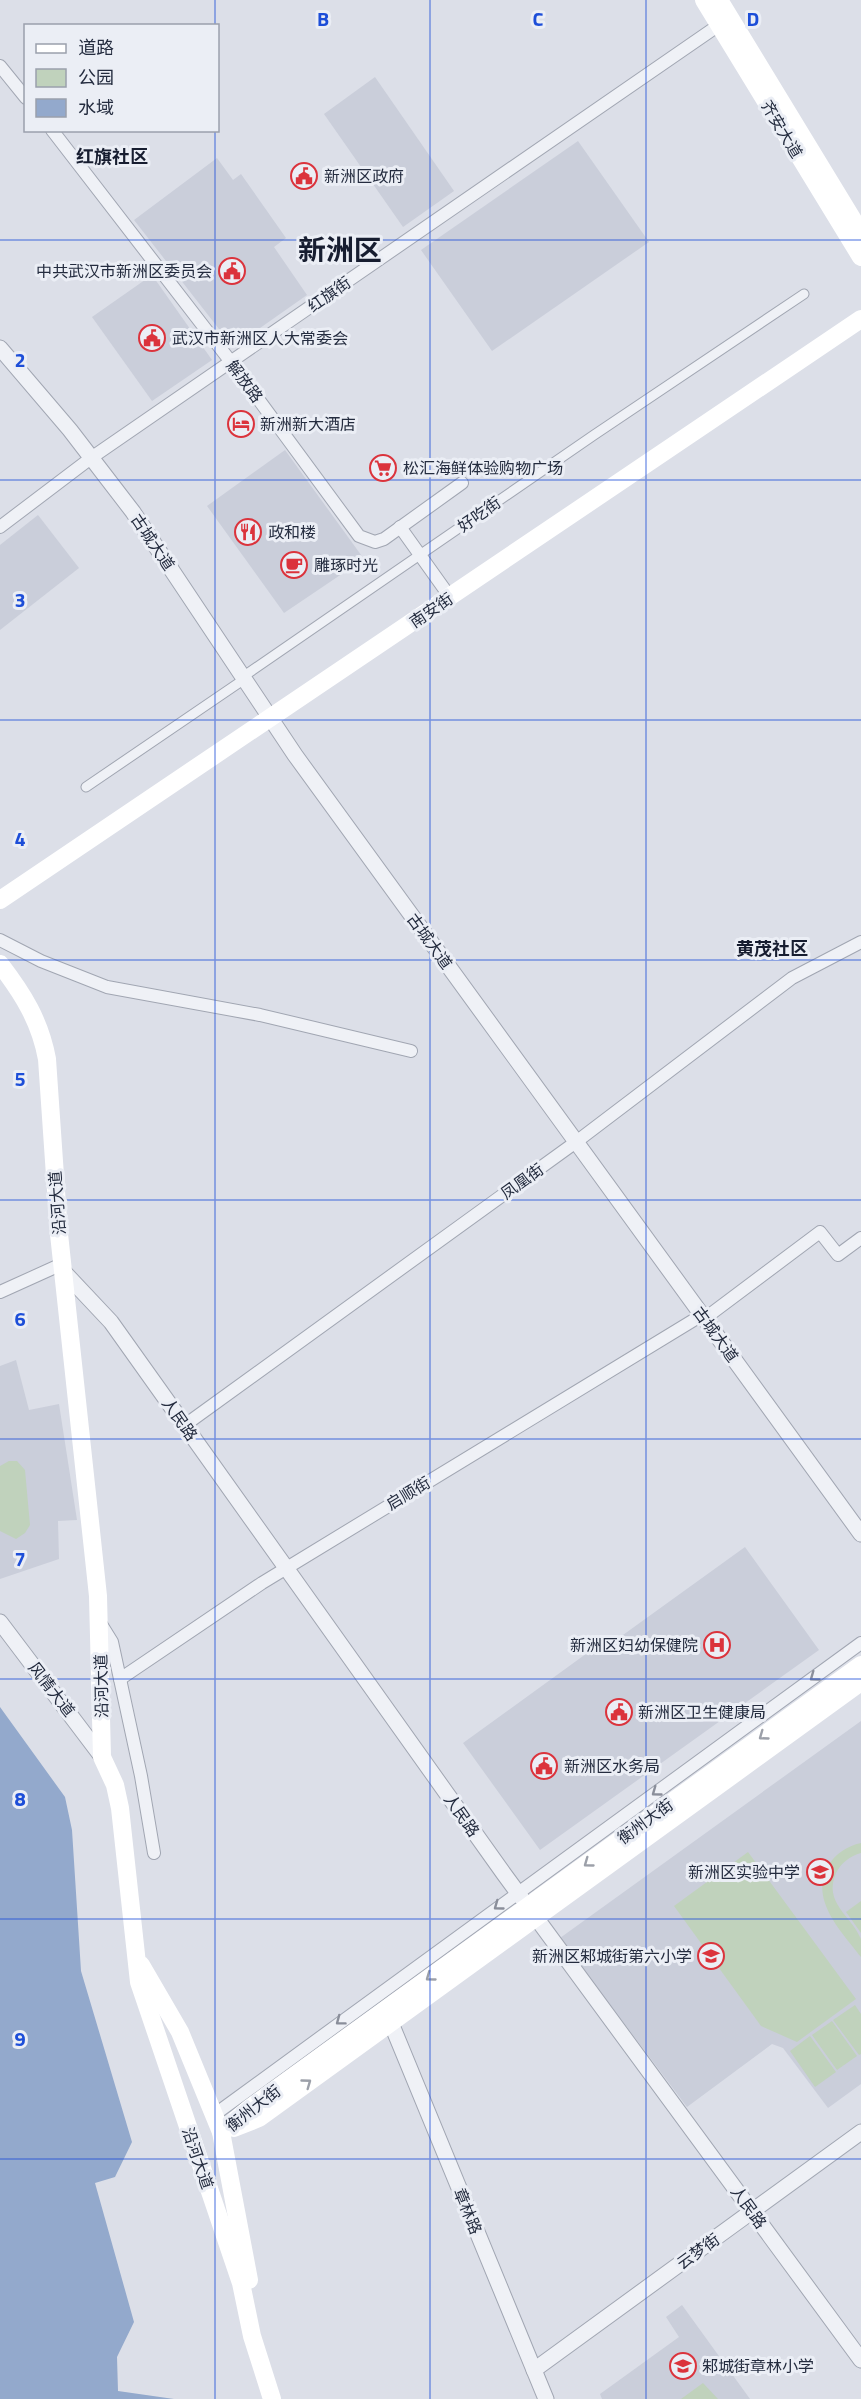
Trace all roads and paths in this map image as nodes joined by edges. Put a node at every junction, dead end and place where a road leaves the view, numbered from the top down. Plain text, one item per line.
1 (704, 0) edge
2 (719, 0) edge
3 (719, 25) junction
4 (0, 66) edge
5 (24, 96) edge
6 (54, 132) edge
7 (861, 233) edge
8 (861, 257) edge
9 (804, 294) dead end
10 (861, 319) edge
11 (0, 348) edge
12 (231, 362) junction
13 (91, 458) junction
14 (462, 483) dead end
15 (0, 527) edge
16 (400, 527) junction
17 (420, 555) junction
18 (450, 597) junction
19 (245, 677) junction
20 (271, 718) junction
21 (86, 787) dead end
22 (0, 900) edge
23 (0, 940) edge
24 (861, 942) edge
25 (0, 964) edge
26 (411, 1051) dead end
27 (576, 1142) junction
28 (861, 1238) edge
29 (62, 1268) junction
30 (0, 1292) edge
31 (703, 1317) junction
32 (185, 1425) junction
33 (861, 1534) edge
34 (286, 1568) junction
35 (99, 1621) junction
36 (0, 1622) edge
37 (861, 1643) edge
38 (861, 1665) edge
39 (120, 1678) junction
40 (861, 1682) edge
41 (102, 1757) junction
42 (154, 1853) dead end
43 (527, 1906) junction
44 (136, 1956) junction
45 (391, 2023) junction
46 (214, 2115) junction
47 (221, 2132) junction
48 (861, 2132) edge
49 (752, 2211) junction
50 (248, 2317) junction
51 (861, 2360) edge
52 (534, 2370) junction
53 (272, 2399) edge
54 (546, 2399) edge

1 - 3 main road, 齐安大道
2 - 7 main road, 齐安大道
3 - 8 main road, 齐安大道
3 - 12 street, 红旗街
4 - 5 street
6 - 12 street, 解放路
9 - 17 street, 好吃街
10 - 18 main road, 南安街
11 - 13 street, 古城大道
12 - 13 street, 红旗街
12 - 16 street, 解放路
13 - 15 street, 红旗街
13 - 19 street, 古城大道
14 - 16 street, 解放路
16 - 17 street
17 - 18 street
17 - 19 street, 好吃街
18 - 20 main road, 南安街
19 - 20 street, 古城大道
19 - 21 street, 好吃街
20 - 22 main road, 南安街
20 - 27 street, 古城大道
23 - 26 street
24 - 27 street, 凤凰街
25 - 29 main road, 沿河大道
27 - 31 street, 古城大道
27 - 32 street, 凤凰街
28 - 31 street, 启顺街
29 - 30 street
29 - 32 street, 人民路
29 - 35 main road, 沿河大道
31 - 33 street, 古城大道
31 - 34 street, 启顺街
32 - 34 street, 人民路
34 - 39 street, 启顺街
34 - 43 street, 人民路
35 - 39 street
35 - 41 main road, 沿河大道
36 - 41 street, 风情大道
37 -> 43 street
38 -> 43 main road, 衡州大街
39 - 42 street
40 - 43 main road, 衡州大街
41 - 44 main road, 沿河大道
43 - 45 main road, 衡州大街
43 -> 46 street
43 -> 47 main road, 衡州大街
43 - 49 street, 人民路
44 - 46 main road
44 - 50 main road, 沿河大道
47 -> 45 main road, 衡州大街
45 - 52 street, 章林路
46 - 47 main road
47 - 50 main road
48 - 49 street, 云梦街
49 - 51 street, 人民路
49 - 52 street, 云梦街
50 - 53 main road, 沿河大道
52 - 54 street, 章林路

